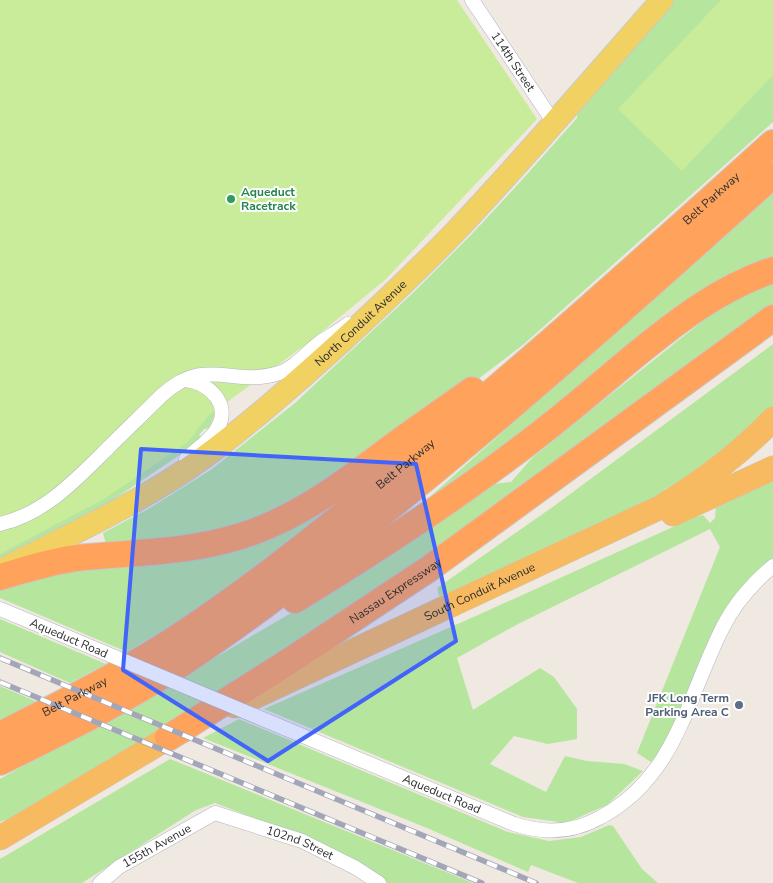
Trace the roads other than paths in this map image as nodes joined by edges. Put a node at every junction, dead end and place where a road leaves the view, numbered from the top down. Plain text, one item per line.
1 (472, 0) edge
2 (655, 3) edge
3 (554, 123) junction
4 (773, 143) edge
5 (773, 175) edge
6 (771, 270) edge
7 (388, 298) junction
8 (595, 303) junction
9 (773, 318) edge
10 (186, 380) junction
11 (773, 419) edge
12 (773, 468) edge
13 (143, 497) junction
14 (0, 524) edge
15 (773, 566) edge
16 (0, 571) edge
17 (524, 571) junction
18 (0, 578) edge
19 (0, 609) edge
20 (200, 651) junction
21 (0, 735) edge
22 (168, 738) junction
23 (0, 762) edge
24 (216, 813) joint
25 (0, 838) edge
26 (100, 883) edge
27 (379, 883) edge

1 - 3 street, 114th Street
2 - 3 main road, North Conduit Avenue
3 - 7 main road, North Conduit Avenue
4 - 8 highway, Belt Parkway
5 - 20 highway, Belt Parkway
6 - 20 highway
7 - 10 street
7 - 13 main road, North Conduit Avenue
8 - 18 highway
8 - 21 highway, Belt Parkway
9 - 22 highway, Nassau Expressway
10 - 13 street
10 - 14 street
11 - 17 highway, South Conduit Avenue
12 - 17 highway
13 - 16 main road, North Conduit Avenue
15 - 19 street, Aqueduct Road, bridge
17 - 22 highway, South Conduit Avenue
20 - 23 highway, Belt Parkway
22 - 25 highway, Nassau Expressway
24 - 26 street, 155th Avenue
24 - 27 street, 102nd Street

